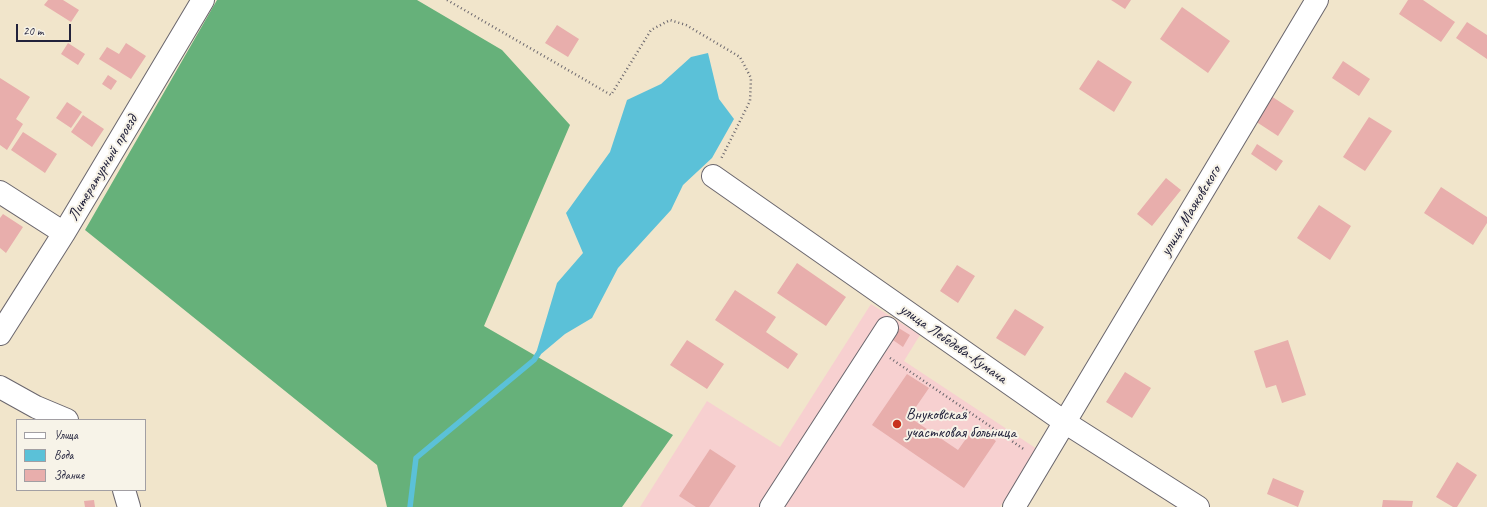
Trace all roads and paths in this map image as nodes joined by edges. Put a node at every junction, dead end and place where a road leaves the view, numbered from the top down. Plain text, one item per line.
1 (202, 0) edge
2 (447, 0) edge
3 (1317, 0) edge
4 (713, 176) joint
5 (0, 192) edge
6 (64, 233) junction
7 (887, 328) dead end
8 (0, 334) edge
9 (874, 347) junction
10 (0, 387) edge
11 (65, 419) edge
12 (1066, 423) junction
13 (1042, 461) junction
14 (124, 491) edge
15 (129, 507) edge
16 (770, 507) edge
17 (1014, 507) edge
18 (1198, 507) edge

1 - 6 street, Литературный проезд
2 - 4 path
3 - 12 street, улица Маяковского
4 - 12 street, улица Лебедева-Кумача
5 - 6 street
6 - 8 street, Литературный проезд
7 - 9 street
9 - 13 path
9 - 16 street
10 - 11 street
12 - 13 street, улица Маяковского
12 - 18 street, улица Лебедева-Кумача
13 - 17 street, улица Маяковского
14 - 15 street

